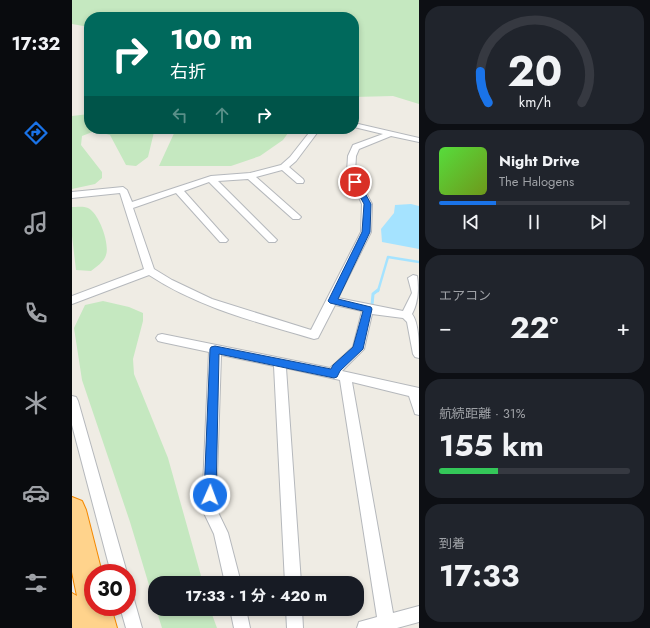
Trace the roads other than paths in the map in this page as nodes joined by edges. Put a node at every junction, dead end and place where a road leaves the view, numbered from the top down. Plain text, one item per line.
1 (359, 126) edge
2 (391, 133) junction
3 (312, 134) edge
4 (419, 140) edge
5 (284, 167) junction
6 (250, 176) junction
7 (211, 179) junction
8 (300, 181) dead end
9 (178, 190) junction
10 (72, 195) edge
11 (129, 206) junction
12 (296, 217) dead end
13 (223, 240) dead end
14 (272, 240) dead end
15 (150, 271) junction
16 (412, 278) dead end
17 (72, 300) edge
18 (333, 301) junction
19 (368, 309) junction
20 (406, 315) junction
21 (162, 338) dead end
22 (215, 349) junction
23 (419, 354) edge
24 (280, 363) junction
25 (340, 375) junction
26 (417, 393) edge
27 (72, 401) edge
28 (419, 410) edge
29 (72, 510) edge
30 (85, 564) edge
31 (117, 564) edge
32 (230, 576) edge
33 (293, 576) edge
34 (72, 609) edge
35 (419, 614) edge
36 (98, 616) edge
37 (131, 616) edge
38 (239, 616) edge
39 (294, 616) edge
40 (386, 622) junction
41 (76, 628) edge
42 (100, 628) edge
43 (134, 628) edge
44 (242, 628) edge
45 (295, 628) edge
46 (365, 628) edge

1 - 2 street
2 - 4 street
2 - 18 street
3 - 5 street
5 - 6 street
5 - 8 street
6 - 7 street
6 - 12 street
7 - 9 street
7 - 14 street
9 - 11 street
9 - 13 street
10 - 11 street
11 - 15 street
15 - 17 street
15 - 18 street
16 - 20 street
18 - 19 street
19 - 20 street
19 - 25 street
20 - 23 street
21 - 22 street
22 - 24 street
22 - 32 street
24 - 25 street
24 - 33 street
25 - 26 street
25 - 40 street
26 - 28 street
27 - 31 street
29 - 30 highway
34 - 41 highway
35 - 40 street
36 - 42 highway
37 - 43 street
38 - 44 street
39 - 45 street
40 - 46 street

